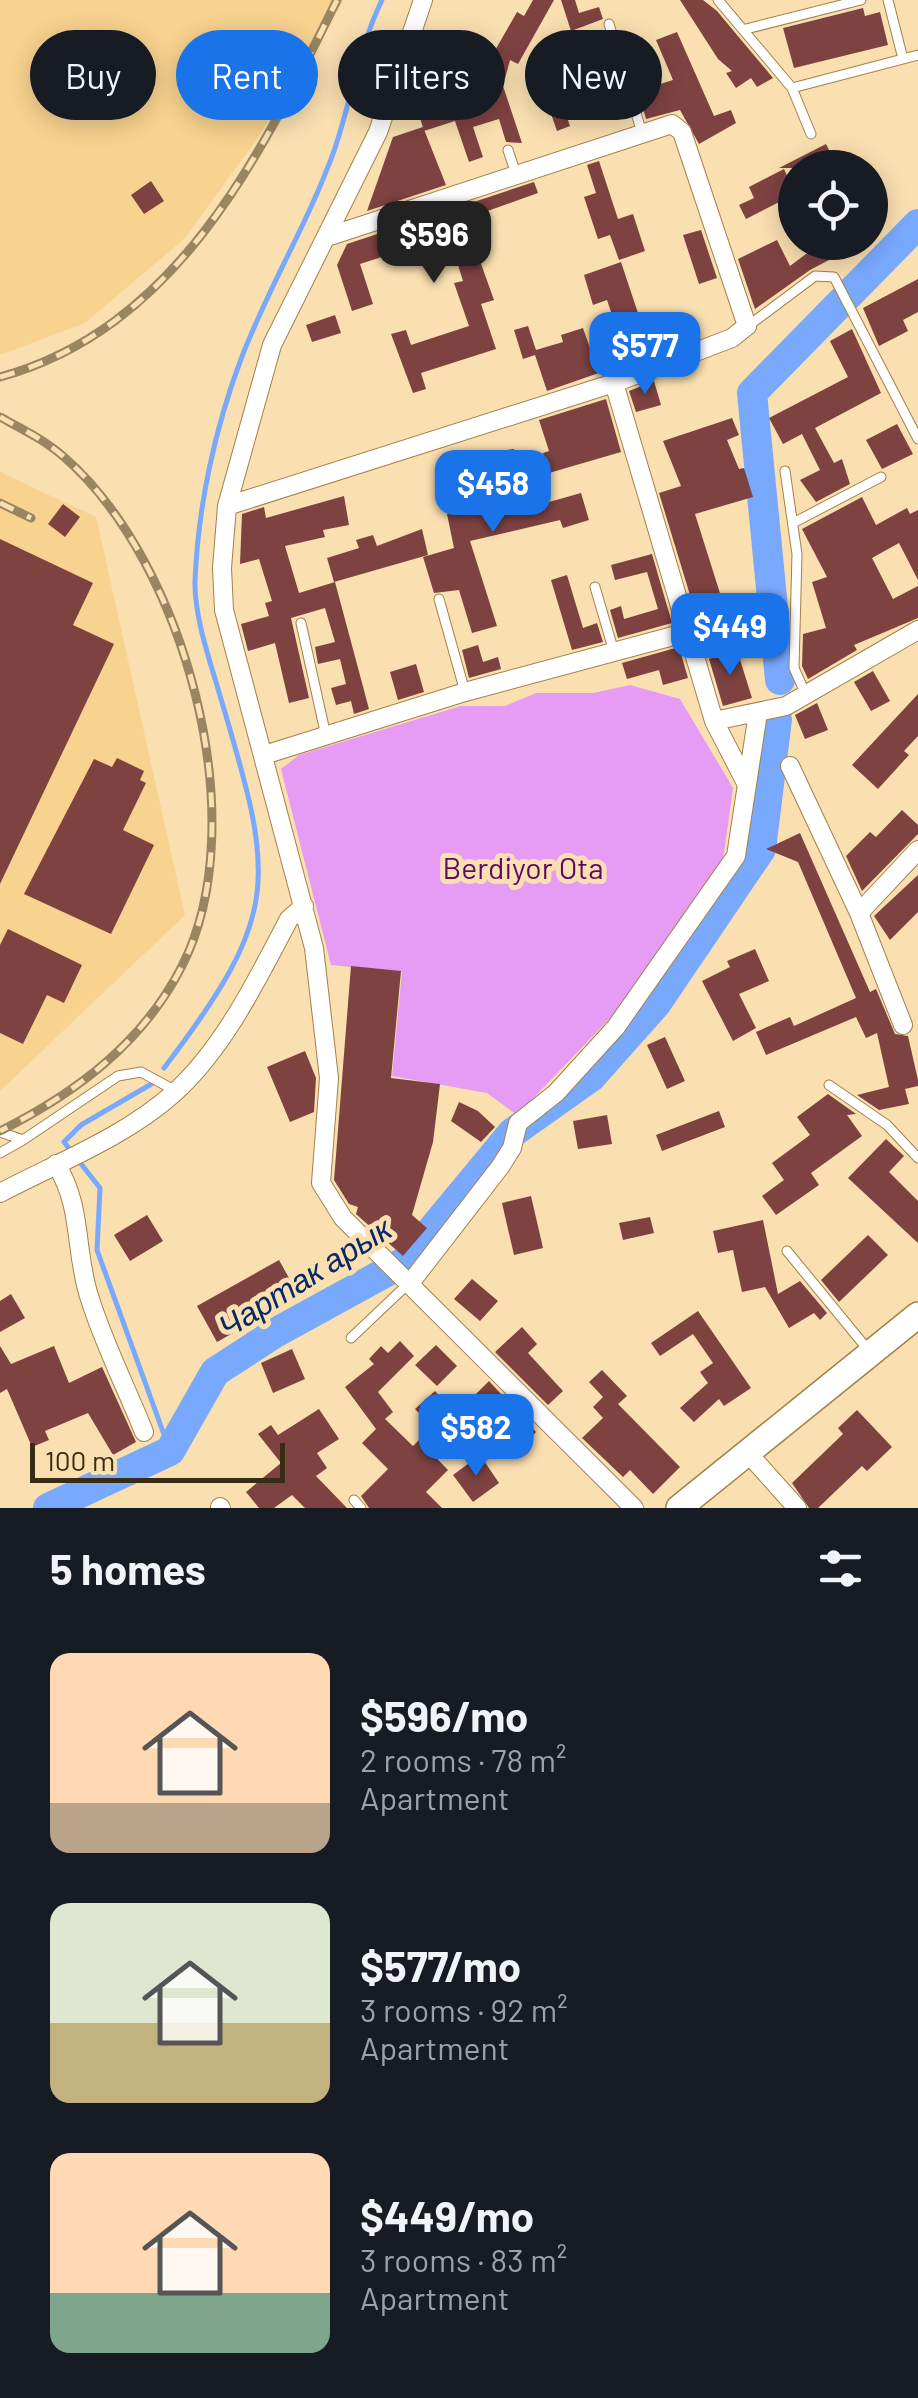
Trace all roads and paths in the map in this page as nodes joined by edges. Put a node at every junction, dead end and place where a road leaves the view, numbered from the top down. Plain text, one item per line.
1 (423, 0) edge
2 (718, 0) edge
3 (861, 0) edge
4 (888, 0) edge
5 (609, 24) dead end
6 (746, 29) junction
7 (918, 55) edge
8 (903, 58) junction
9 (792, 88) junction
10 (642, 133) junction
11 (811, 134) dead end
12 (508, 150) dead end
13 (516, 174) junction
14 (330, 236) junction
15 (746, 326) junction
16 (614, 383) junction
17 (918, 439) edge
18 (786, 471) dead end
19 (881, 477) dead end
20 (228, 506) junction
21 (793, 523) junction
22 (595, 587) dead end
23 (439, 599) dead end
24 (301, 623) dead end
25 (918, 630) edge
26 (688, 632) junction
27 (614, 652) junction
28 (465, 692) junction
29 (806, 695) junction
30 (758, 712) junction
31 (714, 721) junction
32 (326, 736) junction
33 (264, 755) junction
34 (790, 766) dead end
35 (746, 783) junction
36 (918, 850) edge
37 (304, 906) junction
38 (859, 913) junction
39 (903, 1025) dead end
40 (829, 1086) dead end
41 (176, 1091) junction
42 (0, 1132) edge
43 (23, 1140) junction
44 (0, 1153) edge
45 (918, 1158) edge
46 (56, 1164) junction
47 (0, 1193) edge
48 (787, 1250) dead end
49 (412, 1282) junction
50 (918, 1315) edge
51 (351, 1338) dead end
52 (871, 1353) junction
53 (144, 1432) dead end
54 (748, 1453) junction
55 (634, 1508) edge
56 (679, 1508) edge
57 (798, 1508) edge

1 - 14 street
2 - 6 lane
3 - 6 lane
4 - 8 lane
5 - 10 lane
6 - 9 lane
7 - 8 lane
8 - 9 lane
9 - 11 lane
10 - 13 street
10 - 15 street
12 - 13 lane
13 - 14 street
14 - 20 street
15 - 16 street
15 - 17 lane
16 - 20 street
16 - 26 street
18 - 21 lane
19 - 21 lane
20 - 33 street
21 - 29 lane
22 - 27 lane
23 - 28 lane
24 - 32 lane
25 - 29 street
26 - 27 street
26 - 31 street
27 - 28 street
28 - 32 street
29 - 30 street
30 - 31 street
30 - 35 street
31 - 35 street
32 - 33 street
33 - 37 street
34 - 38 street
35 - 49 street
36 - 38 street
37 - 41 street
37 - 49 street
38 - 39 street
40 - 45 lane
41 - 43 lane
41 - 46 street
42 - 43 lane
43 - 44 lane
46 - 47 street
46 - 53 street
48 - 52 lane
49 - 51 lane
49 - 55 street
50 - 52 street
52 - 54 street
54 - 56 street
54 - 57 street

